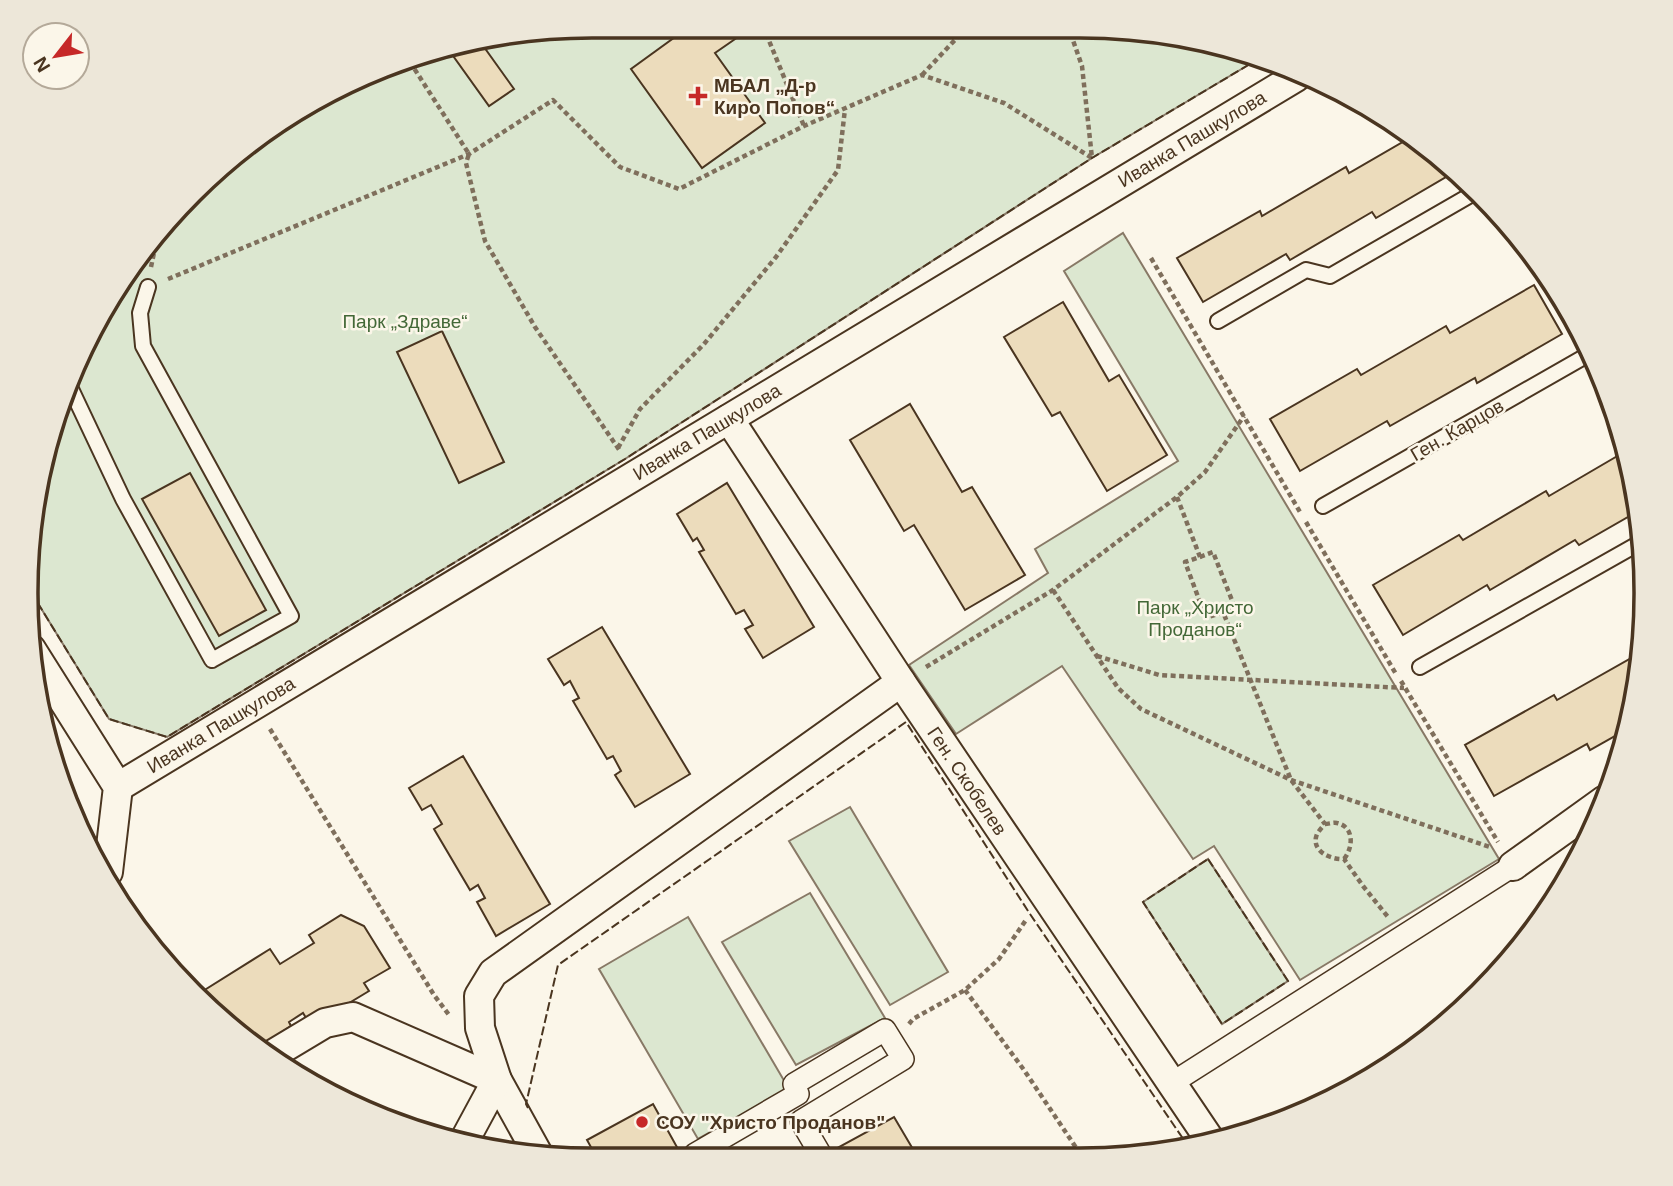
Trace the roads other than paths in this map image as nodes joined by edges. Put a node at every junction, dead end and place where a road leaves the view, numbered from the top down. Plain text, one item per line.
1 (1290, 80) edge
2 (1468, 197) edge
3 (148, 287) road end
4 (1218, 321) dead end
5 (1582, 358) edge
6 (75, 397) edge
7 (729, 419) junction
8 (1323, 506) dead end
9 (1632, 547) edge
10 (1420, 667) dead end
11 (44, 669) edge
12 (901, 682) junction
13 (118, 787) junction
14 (1590, 809) edge
15 (107, 858) edge
16 (1509, 859) joint
17 (280, 1050) edge
18 (497, 1080) junction
19 (1172, 1083) junction
20 (469, 1133) edge
21 (1205, 1133) edge
22 (532, 1144) edge
23 (705, 1148) edge
24 (817, 1148) edge

1 - 7 street, Иванка Пашкулова
2 - 4 lane
3 - 6 lane
5 - 8 lane, Ген. Карцов
7 - 12 street, Ген. Скобелев
7 - 13 street, Иванка Пашкулова
9 - 10 lane
11 - 13 street
12 - 18 street
12 - 19 street, Ген. Скобелев
13 - 15 street
14 - 16 street
16 - 19 street
17 - 18 street
18 - 20 street
18 - 22 street
19 - 21 street, Ген. Скобелев
23 - 24 street

